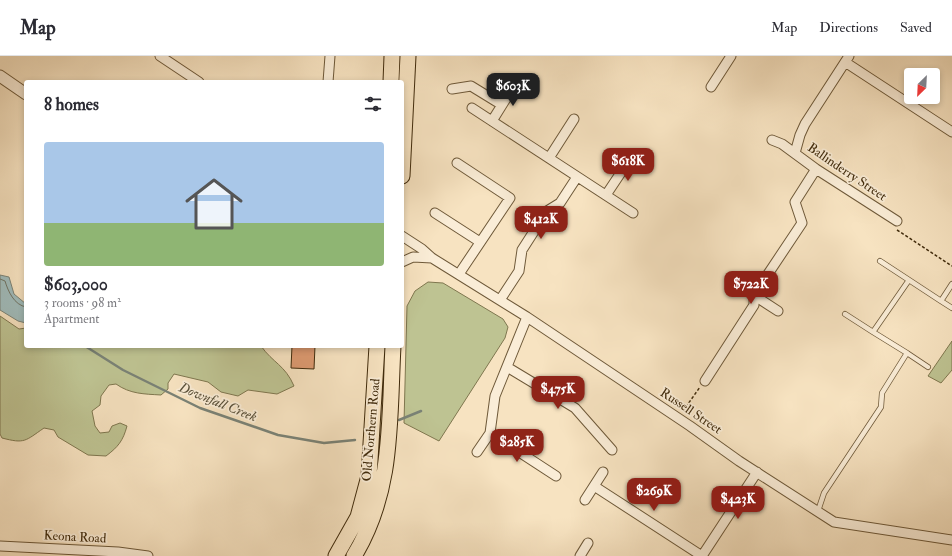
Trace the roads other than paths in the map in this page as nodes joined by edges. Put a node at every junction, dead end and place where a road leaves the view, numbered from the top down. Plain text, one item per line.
1 (160, 56) edge
2 (330, 56) edge
3 (392, 56) edge
4 (408, 56) edge
5 (731, 56) edge
6 (847, 59) edge
7 (0, 76) edge
8 (196, 80) edge
9 (328, 80) edge
10 (391, 80) edge
11 (517, 81) dead end
12 (711, 86) dead end
13 (452, 89) dead end
14 (24, 93) edge
15 (502, 105) junction
16 (472, 108) dead end
17 (574, 119) dead end
18 (492, 121) junction
19 (952, 132) edge
20 (404, 136) edge
21 (772, 140) dead end
22 (795, 153) junction
23 (632, 156) dead end
24 (549, 158) junction
25 (457, 163) dead end
26 (816, 169) junction
27 (578, 176) junction
28 (606, 195) junction
29 (435, 213) dead end
30 (633, 213) dead end
31 (897, 221) road end
32 (404, 237) edge
33 (480, 242) junction
34 (432, 258) junction
35 (404, 261) edge
36 (880, 261) dead end
37 (459, 274) junction
38 (909, 280) junction
39 (735, 283) dead end
40 (952, 284) edge
41 (754, 295) junction
42 (500, 300) junction
43 (941, 301) junction
44 (952, 308) edge
45 (778, 310) dead end
46 (845, 314) dead end
47 (527, 318) junction
48 (873, 332) junction
49 (377, 348) edge
50 (393, 348) edge
51 (907, 354) junction
52 (507, 367) junction
53 (928, 367) dead end
54 (705, 381) road end
55 (490, 433) junction
56 (612, 450) dead end
57 (477, 452) dead end
58 (603, 472) dead end
59 (757, 472) junction
60 (556, 476) dead end
61 (594, 486) junction
62 (585, 500) dead end
63 (818, 511) junction
64 (952, 540) edge
65 (588, 543) dead end
66 (0, 546) edge
67 (42, 552) edge
68 (148, 556) edge
69 (336, 556) edge
70 (354, 556) edge
71 (580, 556) edge
72 (702, 556) edge

1 - 8 street
2 - 9 street
3 - 10 highway
4 - 20 highway
5 - 12 street
6 - 19 street
6 - 22 street, Ballinderry Street
7 - 14 street
11 - 15 street
13 - 15 street
15 - 18 street
16 - 18 street
17 - 24 street
18 - 24 street
21 - 22 street
22 - 26 street, Ballinderry Street
23 - 28 street
24 - 27 street
25 - 33 street
26 - 31 street, Ballinderry Street
26 - 41 street
27 - 28 street
27 - 42 street
28 - 30 street
29 - 33 street
32 - 34 street, Russell Street
33 - 37 street
34 - 35 street, Russell Street
34 - 37 street, Russell Street
36 - 38 lane
37 - 42 street, Russell Street
38 - 43 lane
38 - 48 lane
39 - 41 street
40 - 43 lane
41 - 45 street
41 - 54 street
42 - 47 street, Russell Street
43 - 44 lane
46 - 48 lane
47 - 52 street
47 - 59 street, Russell Street
48 - 51 lane
49 - 69 highway, Old Northern Road
50 - 70 highway, Old Northern Road
51 - 53 lane
51 - 63 lane
52 - 55 street
52 - 56 street
55 - 57 street
55 - 60 street
58 - 61 street
59 - 63 street, Russell Street
59 - 72 street
61 - 62 street
61 - 72 street
63 - 64 street, Russell Street
65 - 71 street
66 - 67 street, Keona Road
67 - 68 street, Keona Road

